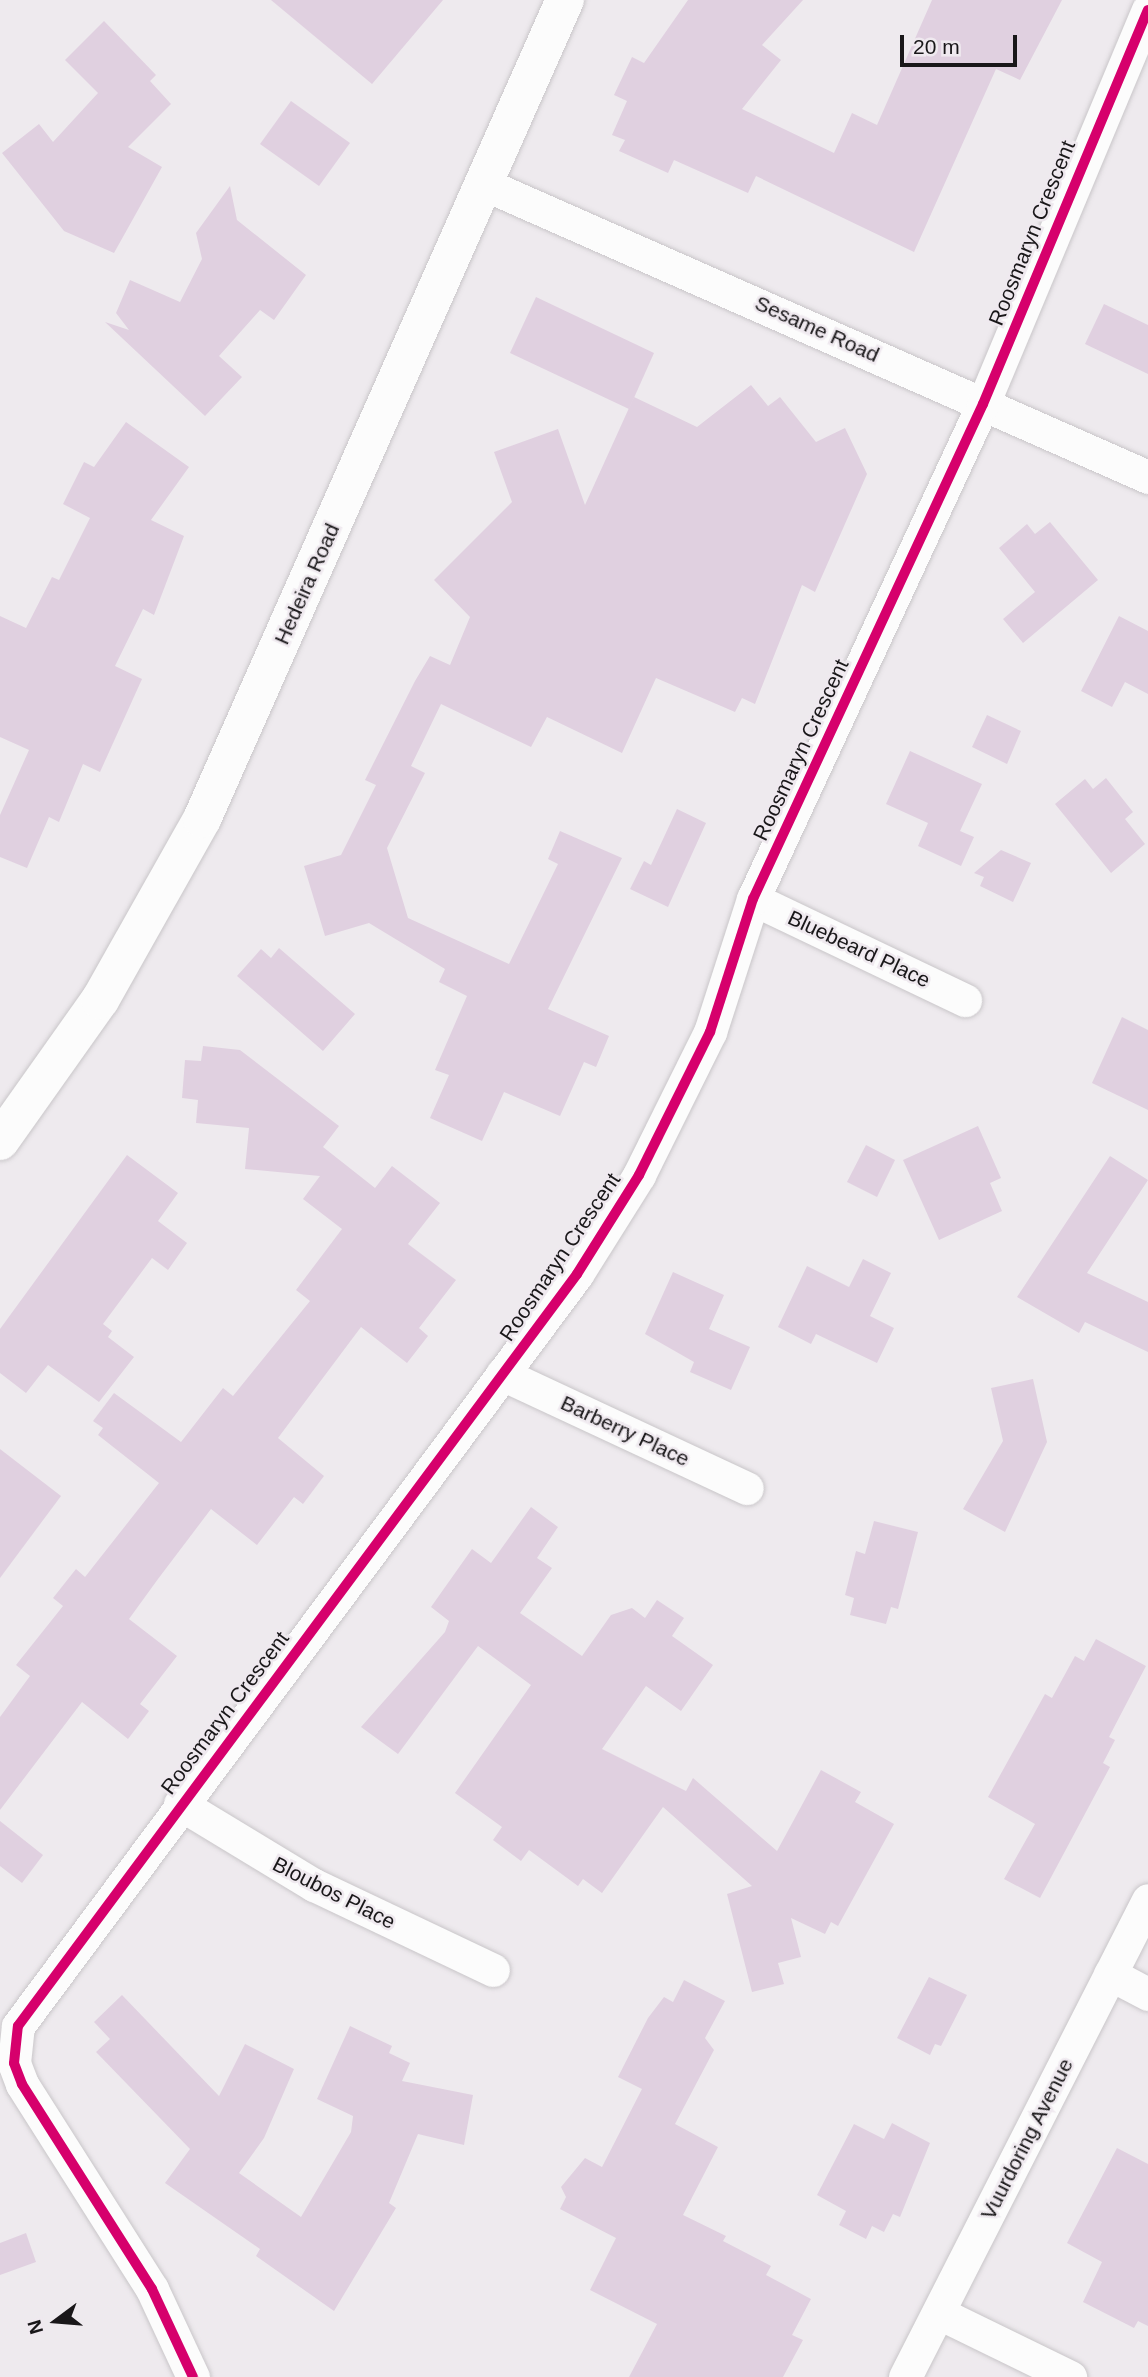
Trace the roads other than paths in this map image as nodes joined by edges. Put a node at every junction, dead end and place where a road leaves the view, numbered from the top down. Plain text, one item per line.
1 (565, 0) edge
2 (1148, 10) edge
3 (484, 184) junction
4 (983, 404) junction
5 (1148, 477) edge
6 (752, 899) junction
7 (965, 1000) dead end
8 (0, 1141) edge
9 (502, 1374) junction
10 (747, 1488) dead end
11 (180, 1804) junction
12 (1148, 1900) edge
13 (493, 1970) dead end
14 (1110, 1974) junction
15 (1148, 1994) edge
16 (939, 2313) junction
17 (193, 2377) edge
18 (905, 2377) edge
19 (1070, 2377) edge

1 - 3 street, Hedeira Road
2 - 4 street, Roosmaryn Crescent
3 - 4 street, Sesame Road
3 - 8 street, Hedeira Road
4 - 5 street, Sesame Road
4 - 6 street, Roosmaryn Crescent
6 - 7 street, Bluebeard Place
6 - 9 street, Roosmaryn Crescent
9 - 10 street, Barberry Place
9 - 11 street, Roosmaryn Crescent
11 - 13 street, Bloubos Place
11 - 17 street, Roosmaryn Crescent
12 - 14 street, Vuurdoring Avenue
14 - 15 street
14 - 16 street, Vuurdoring Avenue
16 - 18 street, Vuurdoring Avenue
16 - 19 street

